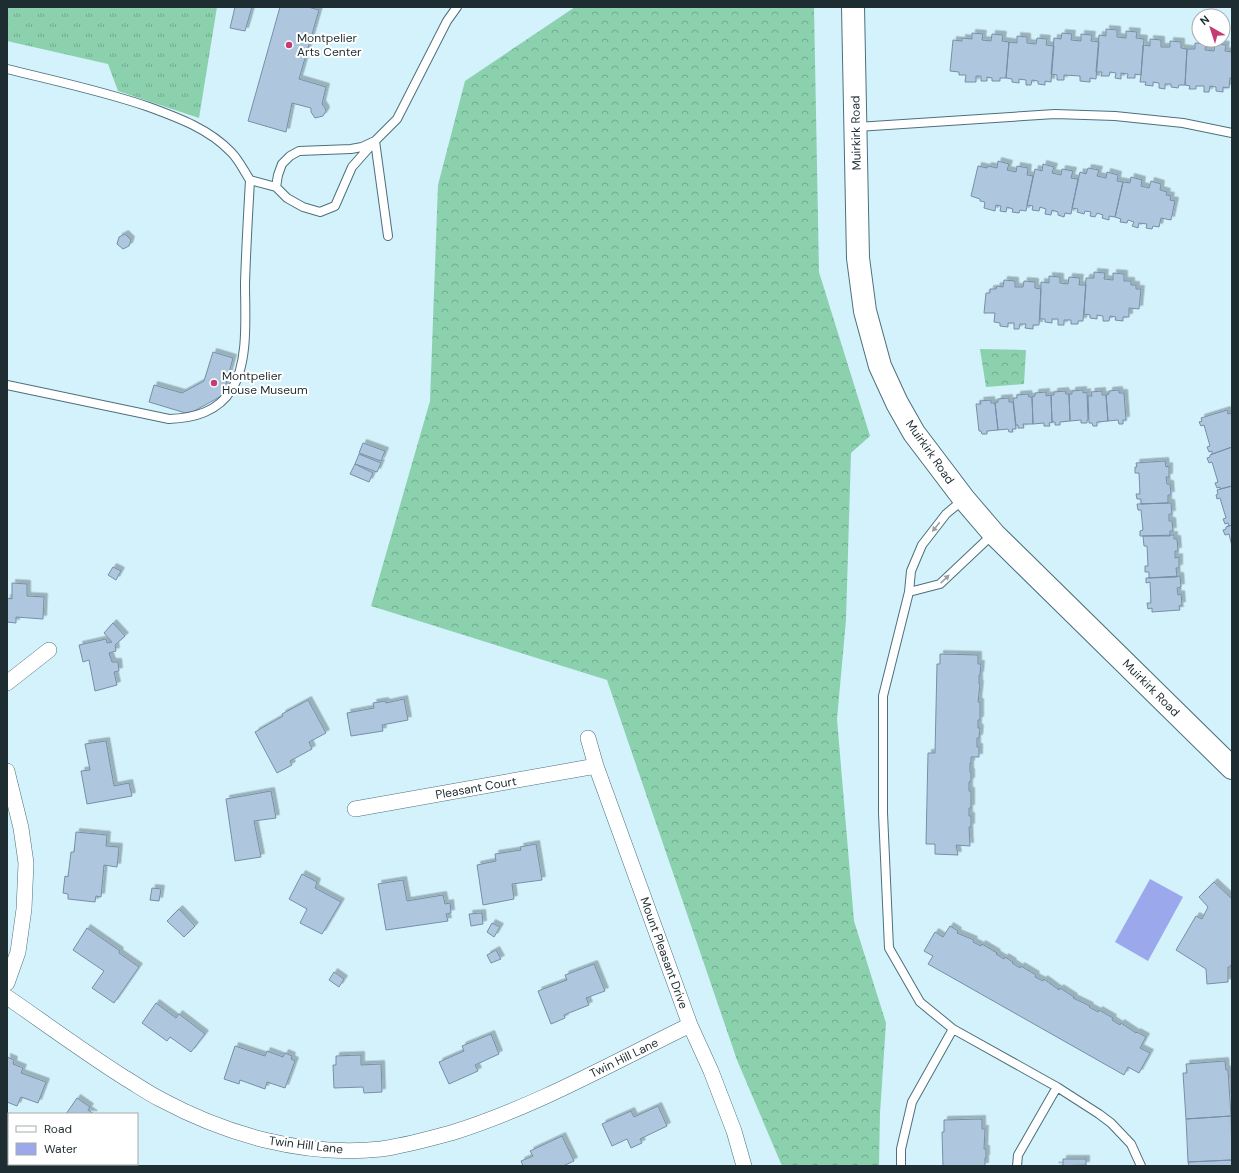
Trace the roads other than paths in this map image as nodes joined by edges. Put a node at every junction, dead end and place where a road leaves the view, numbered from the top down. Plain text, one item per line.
1 (457, 7) edge
2 (853, 7) edge
3 (7, 70) edge
4 (856, 127) junction
5 (1232, 133) edge
6 (375, 141) junction
7 (250, 180) junction
8 (276, 187) junction
9 (388, 236) dead end
10 (7, 385) edge
11 (964, 499) junction
12 (994, 534) junction
13 (909, 592) junction
14 (49, 650) dead end
15 (7, 683) edge
16 (588, 738) dead end
17 (596, 766) junction
18 (1232, 768) edge
19 (7, 771) edge
20 (355, 809) dead end
21 (7, 983) edge
22 (7, 997) edge
23 (690, 1025) junction
24 (953, 1029) junction
25 (1057, 1087) junction
26 (744, 1166) edge
27 (901, 1166) edge
28 (1017, 1166) edge
29 (1141, 1166) edge

1 - 6 lane
2 - 4 main road, Muirkirk Road
3 - 7 lane
4 - 5 lane
4 - 11 main road, Muirkirk Road
6 - 8 lane
6 - 8 lane
6 - 9 lane
7 - 8 lane
7 - 10 lane
11 - 12 main road, Muirkirk Road
11 -> 13 lane
13 -> 12 lane
12 - 18 main road, Muirkirk Road
13 - 24 lane
14 - 15 street
16 - 17 street, Mount Pleasant Drive
17 - 20 street, Pleasant Court
17 - 23 street, Mount Pleasant Drive
19 - 21 street
22 - 23 street, Twin Hill Lane
23 - 26 street, Mount Pleasant Drive
24 - 25 lane
24 - 27 lane
25 - 28 lane
25 - 29 lane

